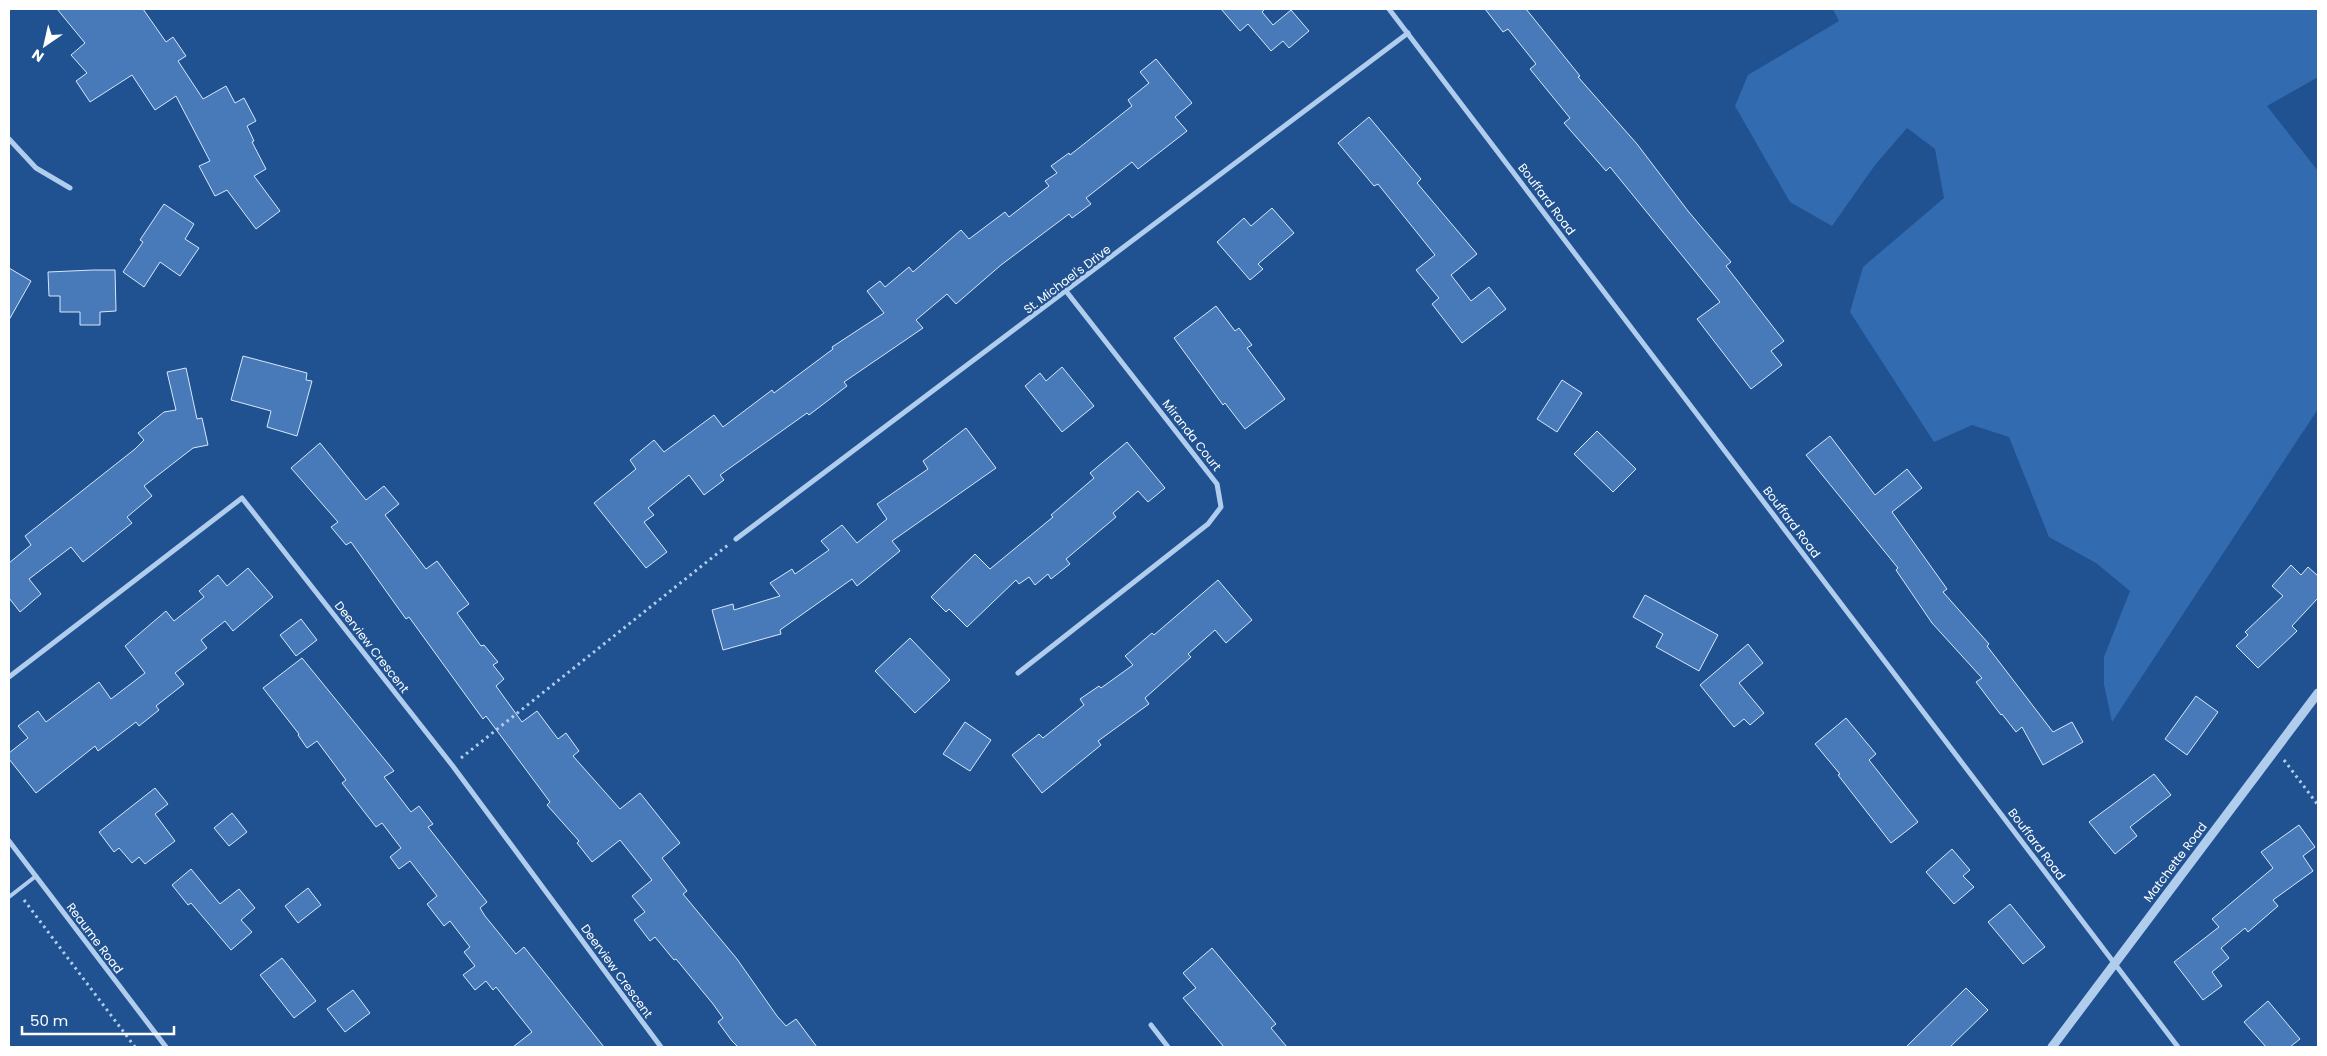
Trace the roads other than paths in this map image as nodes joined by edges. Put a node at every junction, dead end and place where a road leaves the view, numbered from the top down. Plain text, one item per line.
1 (1390, 9) edge
2 (1408, 32) junction
3 (9, 139) edge
4 (70, 188) dead end
5 (1066, 291) junction
6 (736, 539) road end
7 (1018, 673) dead end
8 (9, 677) edge
9 (2318, 693) edge
10 (9, 840) edge
11 (36, 876) junction
12 (9, 897) edge
13 (2114, 963) junction
14 (1151, 1025) dead end
15 (166, 1047) edge
16 (661, 1047) edge
17 (1168, 1047) edge
18 (2052, 1047) edge
19 (2178, 1047) edge

1 - 2 street, Bouffard Road
2 - 5 street, St. Michael's Drive
2 - 13 street, Bouffard Road
3 - 4 street
5 - 6 street, St. Michael's Drive
5 - 7 street, Miranda Court
8 - 16 street, Deerview Crescent
9 - 13 street, Matchette Road
10 - 11 street, Reaume Road
11 - 12 lane
11 - 15 street, Reaume Road
13 - 18 street, Matchette Road
13 - 19 street, Bouffard Road
14 - 17 street

